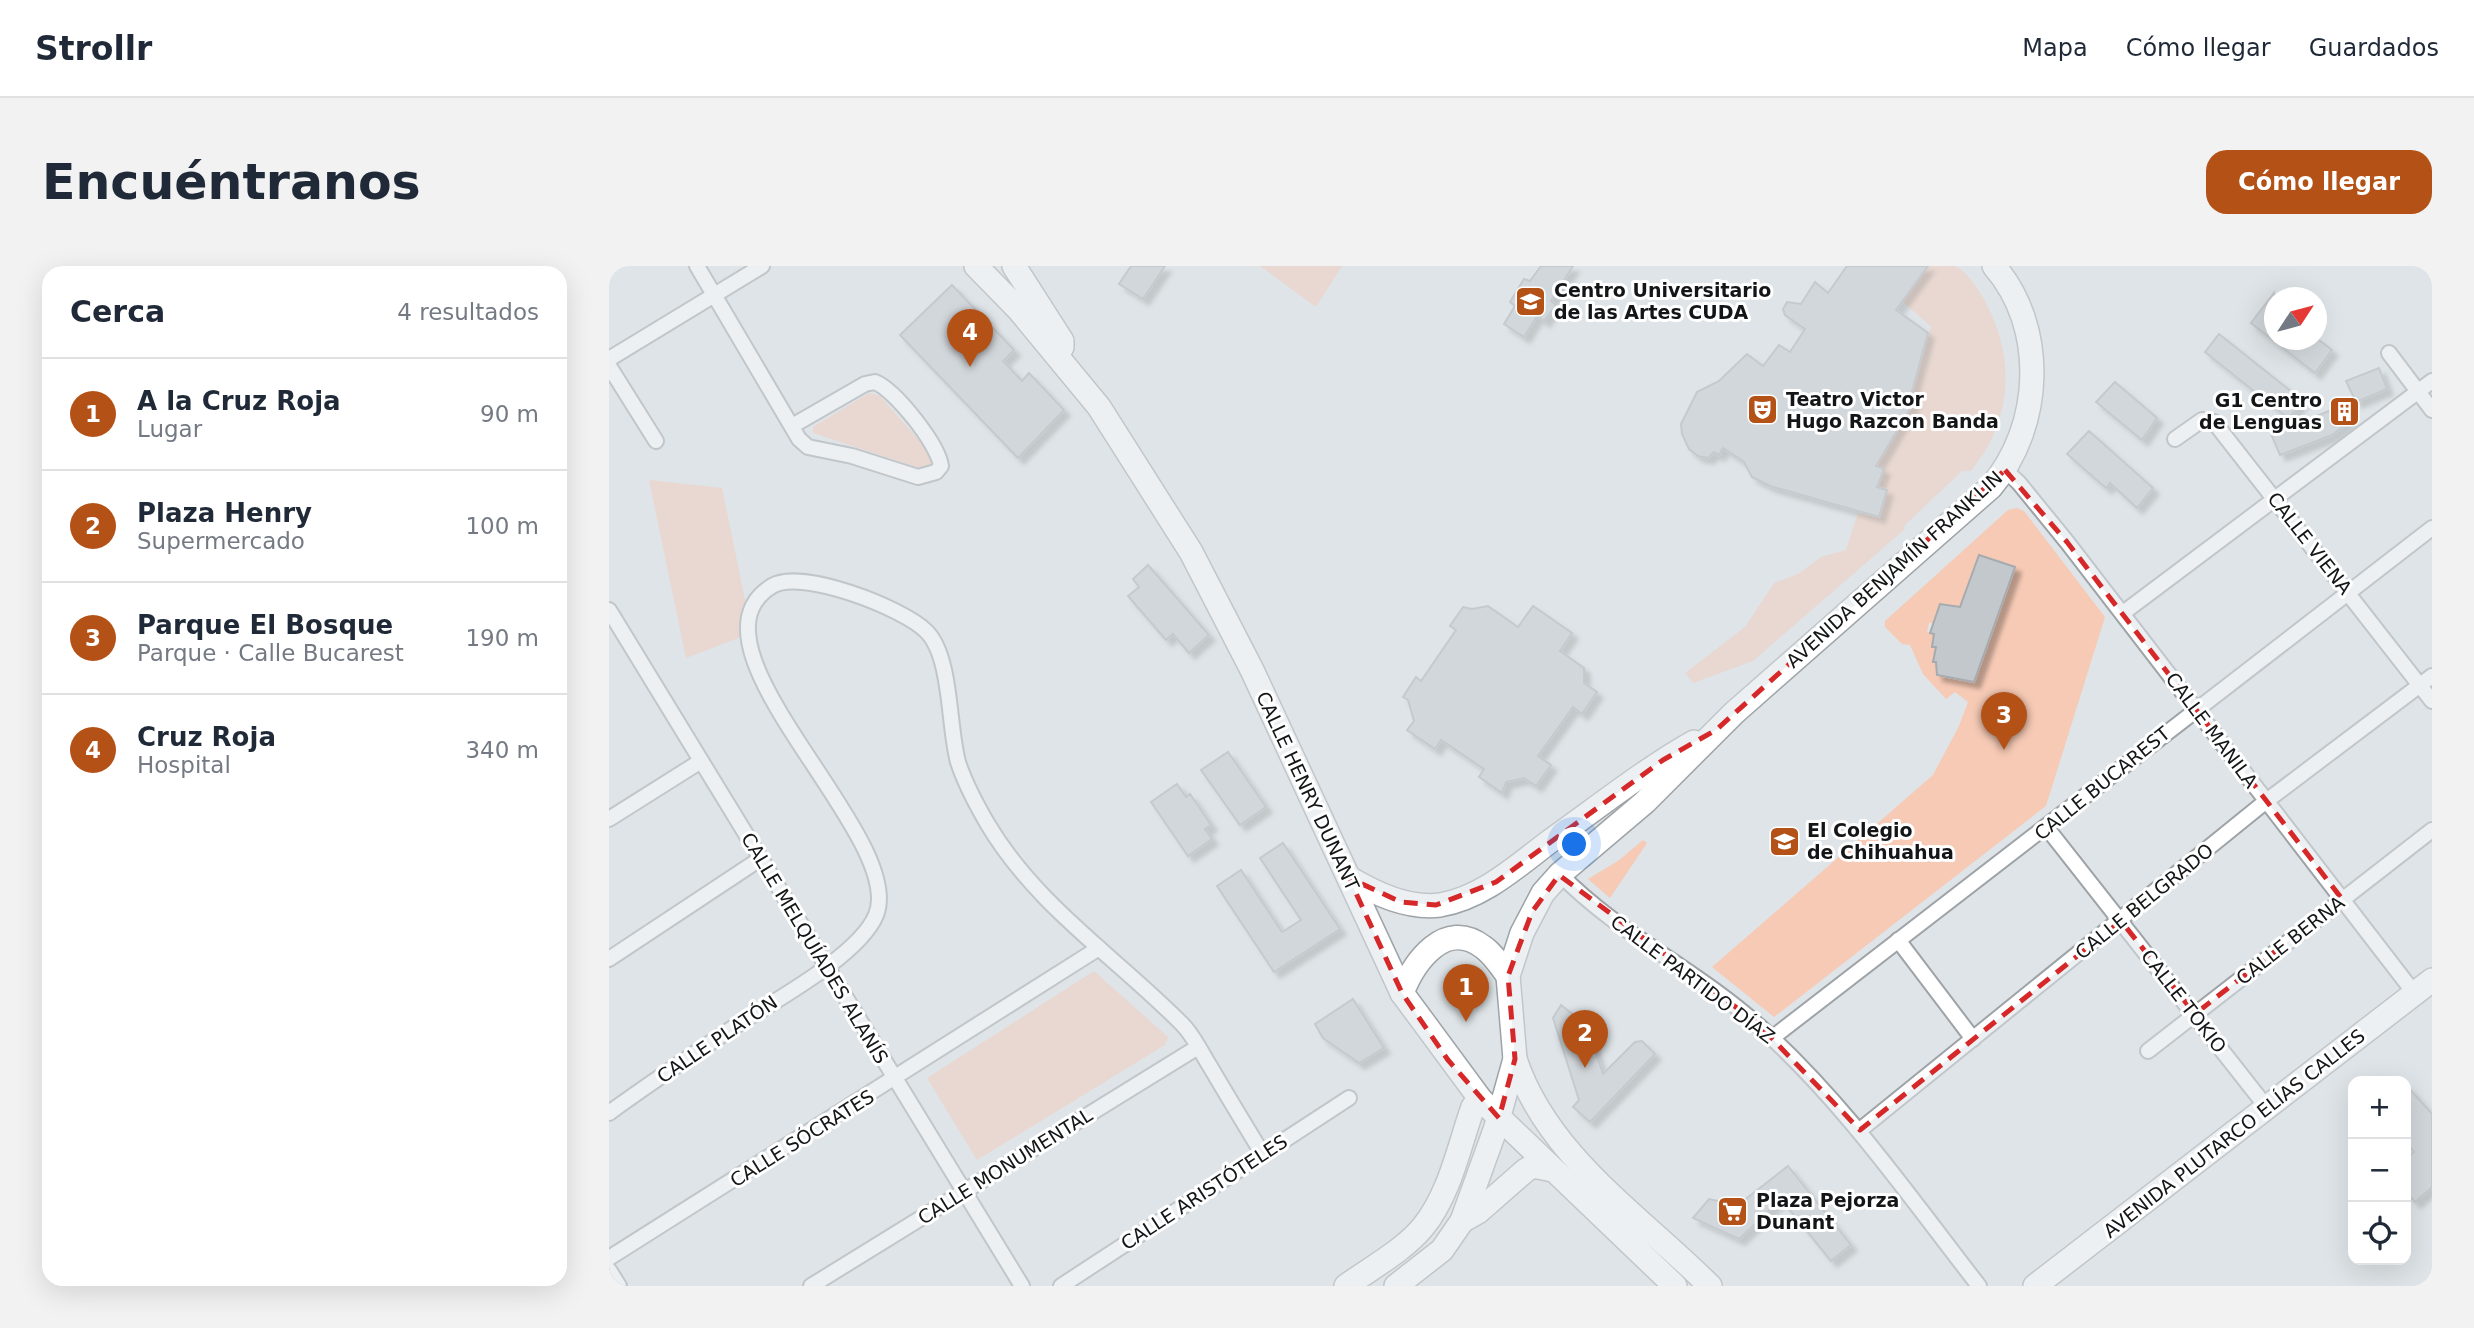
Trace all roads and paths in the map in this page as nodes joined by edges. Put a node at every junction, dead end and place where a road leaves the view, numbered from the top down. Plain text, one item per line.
1 (697, 266) edge
2 (762, 266) edge
3 (976, 266) edge
4 (1014, 266) edge
5 (1994, 266) edge
6 (714, 294) junction
7 (2389, 353) dead end
8 (609, 359) edge
9 (1063, 361) junction
10 (609, 366) edge
11 (2432, 381) edge
12 (2418, 392) junction
13 (2432, 410) edge
14 (792, 426) junction
15 (2175, 439) dead end
16 (656, 441) dead end
17 (2005, 470) junction
18 (2277, 501) junction
19 (2432, 528) edge
20 (2348, 593) junction
21 (609, 610) edge
22 (2123, 614) junction
23 (2432, 676) edge
24 (2420, 685) junction
25 (2432, 701) edge
26 (2196, 708) junction
27 (1716, 730) junction
28 (701, 761) junction
29 (2265, 802) junction
30 (609, 819) edge
31 (2047, 828) junction
32 (2432, 830) edge
33 (760, 859) junction
34 (1560, 874) junction
35 (1349, 878) junction
36 (2342, 899) junction
37 (2122, 921) junction
38 (1898, 940) junction
39 (1099, 948) junction
40 (609, 959) edge
41 (826, 966) junction
42 (1508, 976) junction
43 (2423, 987) edge
44 (1402, 993) junction
45 (2195, 1014) junction
46 (1772, 1038) junction
47 (1973, 1040) junction
48 (1198, 1047) junction
49 (2148, 1051) dead end
50 (1515, 1059) junction
51 (895, 1080) junction
52 (1349, 1098) dead end
53 (1481, 1100) junction
54 (2268, 1109) junction
55 (609, 1113) edge
56 (1499, 1118) junction
57 (1860, 1130) junction
58 (1262, 1153) junction
59 (1553, 1170) junction
60 (964, 1191) junction
61 (1462, 1221) junction
62 (609, 1258) edge
63 (609, 1270) edge
64 (619, 1286) edge
65 (811, 1286) edge
66 (1022, 1286) edge
67 (1061, 1286) edge
68 (1346, 1286) edge
69 (1396, 1286) edge
70 (1675, 1286) edge
71 (1710, 1286) edge
72 (1979, 1286) edge
73 (2035, 1286) edge

1 - 6 street
2 - 6 street
3 - 9 main road, CALLE HENRY DUNANT
4 - 9 main road
5 - 17 main road, AVENIDA BENJAMÍN FRANKLIN
6 - 8 street
6 - 14 street
7 - 12 street
9 - 35 main road, CALLE HENRY DUNANT
10 - 16 street
11 - 12 street
12 - 13 street
12 - 18 street
14 - 14 street
15 - 18 street, CALLE VIENA
17 - 22 street, CALLE MANILA
17 - 27 main road, AVENIDA BENJAMÍN FRANKLIN
18 - 20 street, CALLE VIENA
18 - 22 street
19 - 20 street, CALLE BUCAREST
20 - 24 street, CALLE VIENA
20 - 26 street, CALLE BUCAREST
21 - 28 street, CALLE MELQUÍADES ALANÍS
22 - 26 street, CALLE MANILA
23 - 24 street, CALLE BELGRADO
24 - 25 street, CALLE VIENA
24 - 29 street, CALLE BELGRADO
26 - 29 street, CALLE MANILA
26 - 31 street, CALLE BUCAREST
27 - 34 main road
27 - 35 main road
28 - 30 street
28 - 33 street, CALLE MELQUÍADES ALANÍS
29 - 36 street, CALLE MANILA
29 - 37 street, CALLE BELGRADO
31 - 37 street, CALLE TOKIO
31 - 38 street, CALLE BUCAREST
32 - 36 street, CALLE BERNA
33 - 40 street
33 - 41 street, CALLE MELQUÍADES ALANÍS
34 - 42 main road
34 - 46 street, CALLE PARTIDO DÍAZ
35 - 44 main road, CALLE HENRY DUNANT
36 - 43 street, CALLE MANILA
36 - 45 street, CALLE BERNA
37 - 45 street, CALLE TOKIO
37 - 47 street, CALLE BELGRADO
38 - 46 street, CALLE BUCAREST
38 - 47 street
39 - 41 street, CALLE PLATÓN
39 - 48 street
39 - 51 street, CALLE SÓCRATES
41 - 51 street, CALLE MELQUÍADES ALANÍS
41 - 55 street, CALLE PLATÓN
42 - 44 main road
42 - 50 main road
43 - 54 main road, AVENIDA PLUTARCO ELÍAS CALLES
44 - 53 main road, CALLE HENRY DUNANT
45 - 49 street, CALLE BERNA
45 - 54 street, CALLE TOKIO
46 - 57 street, CALLE PARTIDO DÍAZ
47 - 57 street, CALLE BELGRADO
48 - 58 street
48 - 60 street, CALLE MONUMENTAL
50 - 56 main road
50 - 71 main road
51 - 60 street, CALLE MELQUÍADES ALANÍS
51 - 62 street, CALLE SÓCRATES
52 - 58 street, CALLE ARISTÓTELES
53 - 56 main road, CALLE HENRY DUNANT
53 - 68 main road
54 - 73 main road, AVENIDA PLUTARCO ELÍAS CALLES
56 - 59 main road, CALLE HENRY DUNANT
56 - 61 main road
57 - 72 street, CALLE PARTIDO DÍAZ
58 - 67 street, CALLE ARISTÓTELES
59 - 61 main road
59 - 70 main road, CALLE HENRY DUNANT
60 - 65 street, CALLE MONUMENTAL
60 - 66 street, CALLE MELQUÍADES ALANÍS
61 - 69 main road
63 - 64 street

